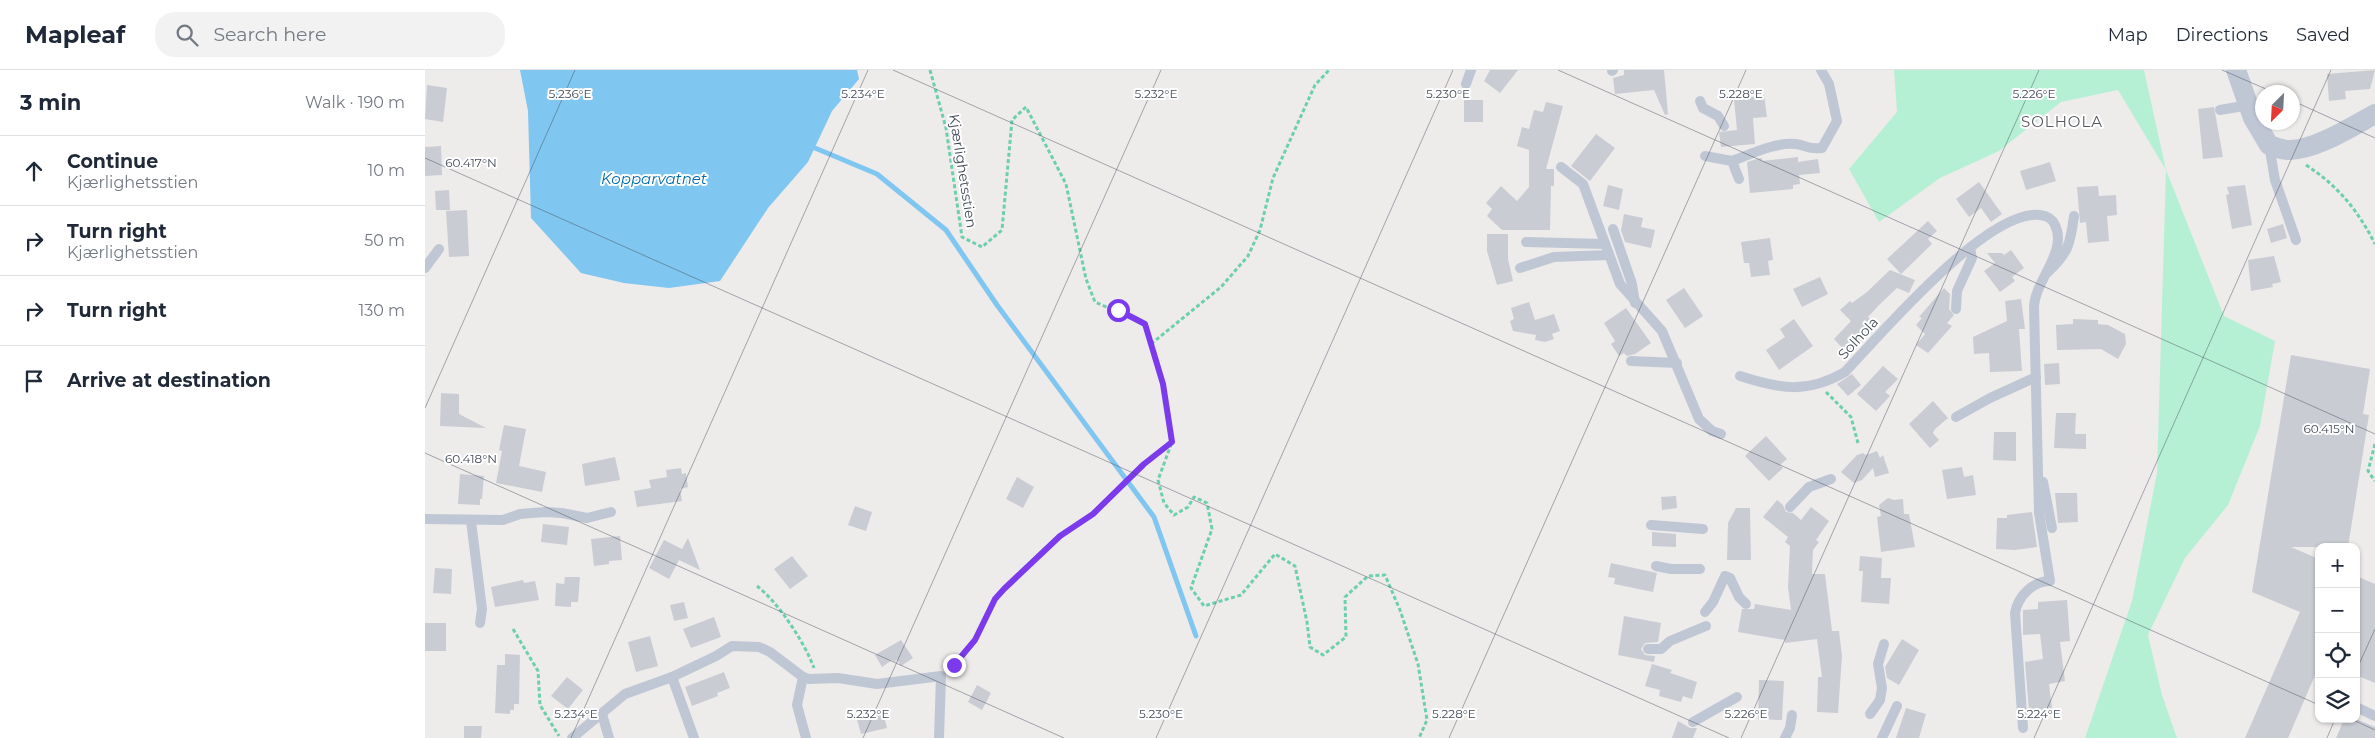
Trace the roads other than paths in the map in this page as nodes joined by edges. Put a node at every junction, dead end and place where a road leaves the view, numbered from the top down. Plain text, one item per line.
1 (1471, 70) edge
2 (1821, 70) edge
3 (2236, 70) edge
4 (1466, 84) dead end
5 (1700, 101) dead end
6 (2249, 105) junction
7 (2220, 110) dead end
8 (2375, 114) edge
9 (1724, 126) dead end
10 (2269, 145) junction
11 (1705, 156) dead end
12 (1732, 162) junction
13 (1561, 167) dead end
14 (1739, 179) dead end
15 (2074, 216) dead end
16 (1613, 229) dead end
17 (2296, 240) dead end
18 (1526, 242) dead end
19 (1605, 244) junction
20 (1970, 248) junction
21 (439, 249) dead end
22 (1609, 255) junction
23 (425, 268) edge
24 (1520, 268) dead end
25 (2041, 280) junction
26 (1635, 304) junction
27 (1955, 309) dead end
28 (1631, 361) dead end
29 (1677, 363) junction
30 (1740, 376) dead end
31 (2036, 377) junction
32 (1956, 417) dead end
33 (1721, 434) dead end
34 (2038, 467) junction
35 (1831, 479) dead end
36 (1790, 507) dead end
37 (611, 512) dead end
38 (425, 519) edge
39 (471, 521) junction
40 (1651, 525) dead end
41 (2052, 528) dead end
42 (1703, 529) dead end
43 (1656, 566) dead end
44 (1700, 569) dead end
45 (1746, 604) dead end
46 (1705, 612) dead end
47 (480, 623) dead end
48 (1706, 626) dead end
49 (1884, 644) dead end
50 (1647, 650) dead end
51 (672, 677) junction
52 (803, 677) junction
53 (1734, 698) dead end
54 (1897, 706) dead end
55 (2360, 709) edge
56 (602, 714) junction
57 (1870, 714) dead end
58 (1792, 715) dead end
59 (2375, 716) edge
60 (1693, 722) dead end
61 (2023, 728) dead end
62 (572, 738) edge
63 (609, 738) edge
64 (694, 738) edge
65 (806, 738) edge
66 (939, 738) edge
67 (1785, 738) edge
68 (1882, 738) edge

1 - 4 lane
2 - 12 lane
3 - 6 street
5 - 9 lane
6 - 7 lane
6 - 10 street
8 - 10 street
10 - 17 lane
11 - 12 lane
12 - 14 lane
13 - 19 lane
15 - 25 lane
16 - 26 lane
18 - 19 lane
19 - 22 lane
20 - 25 lane, Solhola
20 - 27 lane
20 - 30 lane, Solhola
21 - 23 lane
22 - 24 lane
22 - 26 lane
25 - 31 lane, Solhola
26 - 29 lane
28 - 29 lane
29 - 33 lane
31 - 32 lane
31 - 34 lane, Solhola
34 - 41 lane, Solhola
34 - 61 lane, Solhola
35 - 36 lane
37 - 39 lane
38 - 39 lane
39 - 47 lane
40 - 42 lane
43 - 44 lane
45 - 46 lane
48 - 50 lane
49 - 57 lane
51 - 52 lane
51 - 56 lane
51 - 64 lane
52 - 65 lane
52 - 66 lane
53 - 60 lane
54 - 68 lane
55 - 59 lane
56 - 62 lane
56 - 63 lane
58 - 67 lane

